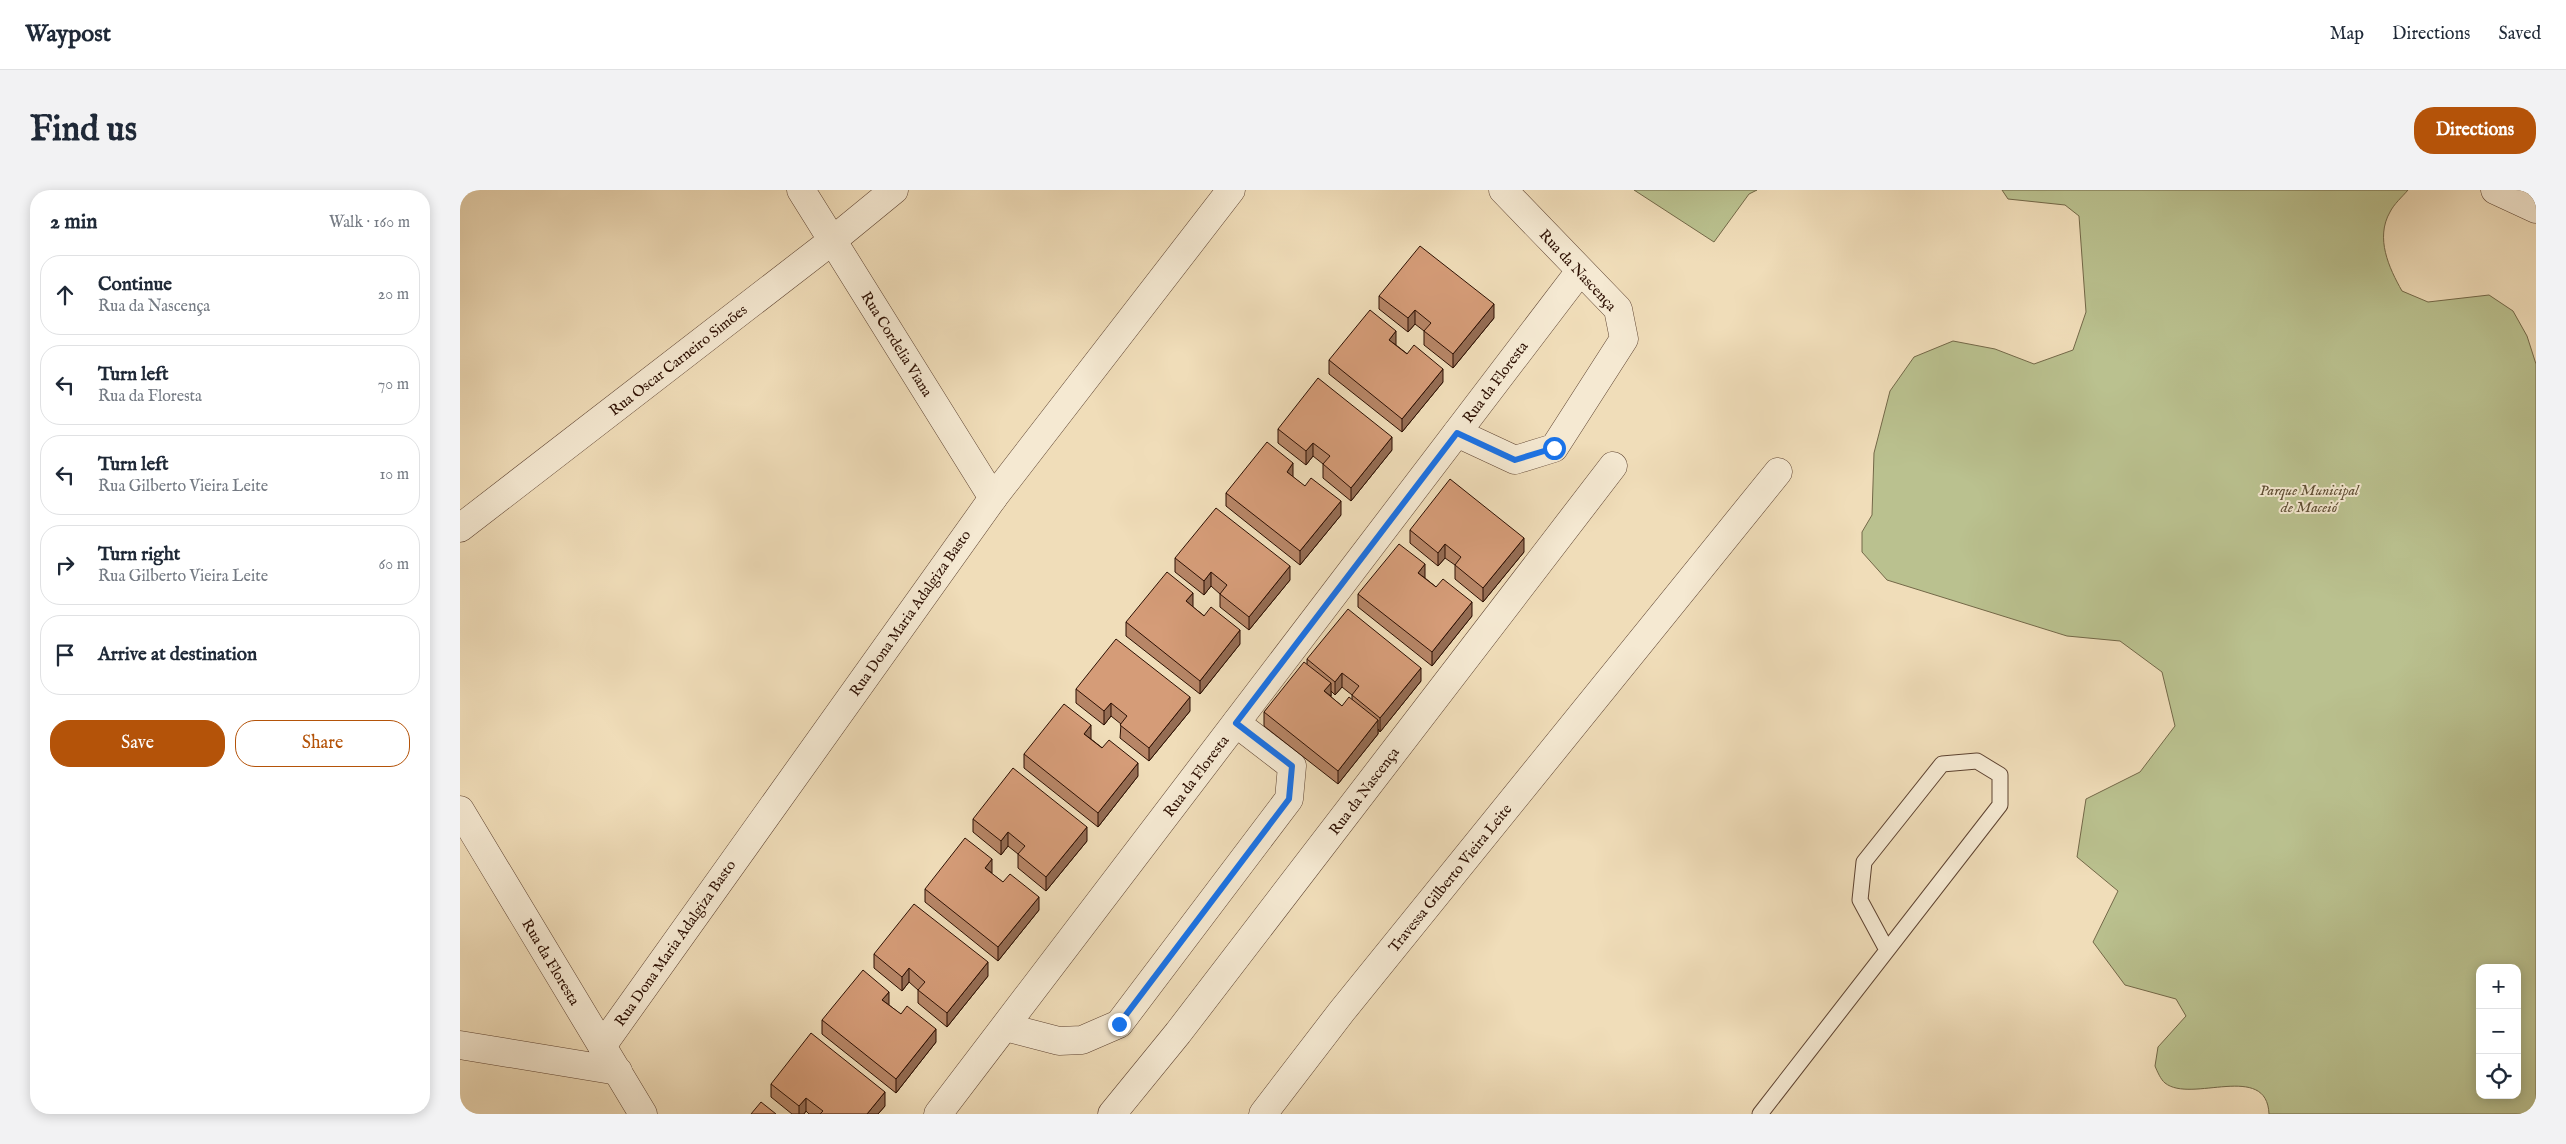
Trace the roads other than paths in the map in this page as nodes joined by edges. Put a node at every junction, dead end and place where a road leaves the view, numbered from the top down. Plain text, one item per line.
1 (801, 190) edge
2 (894, 190) edge
3 (1231, 190) edge
4 (1503, 190) edge
5 (2495, 190) edge
6 (2536, 209) edge
7 (833, 240) junction
8 (1580, 271) junction
9 (1457, 433) junction
10 (1612, 466) dead end
11 (1778, 472) dead end
12 (993, 498) junction
13 (460, 528) edge
14 (1236, 723) junction
15 (460, 810) edge
16 (1887, 950) junction
17 (1005, 1027) junction
18 (460, 1046) edge
19 (602, 1046) junction
20 (618, 1071) junction
21 (643, 1114) edge
22 (938, 1114) edge
23 (1112, 1114) edge
24 (1263, 1114) edge
25 (1760, 1114) edge

1 - 7 street, Rua Cordelia Viana
2 - 7 street, Rua Oscar Carneiro Simões
3 - 12 street, Rua Dona Maria Adalgiza Basto
4 - 8 street, Rua da Nascença
5 - 6 street
7 - 12 street, Rua Cordelia Viana
7 - 13 street, Rua Oscar Carneiro Simões
8 - 9 street, Rua da Floresta
8 - 9 street, Rua da Nascença
9 - 14 street, Rua da Floresta
10 - 23 street, Rua da Nascença
11 - 24 street, Travessa Gilberto Vieira Leite
12 - 19 street, Rua Dona Maria Adalgiza Basto
14 - 17 street, Rua da Floresta
14 - 17 street
15 - 19 street, Rua da Floresta
16 - 16 lane
16 - 25 lane
17 - 22 street, Rua da Floresta
18 - 20 street
19 - 20 street, Rua da Floresta
20 - 21 street, Rua da Floresta

